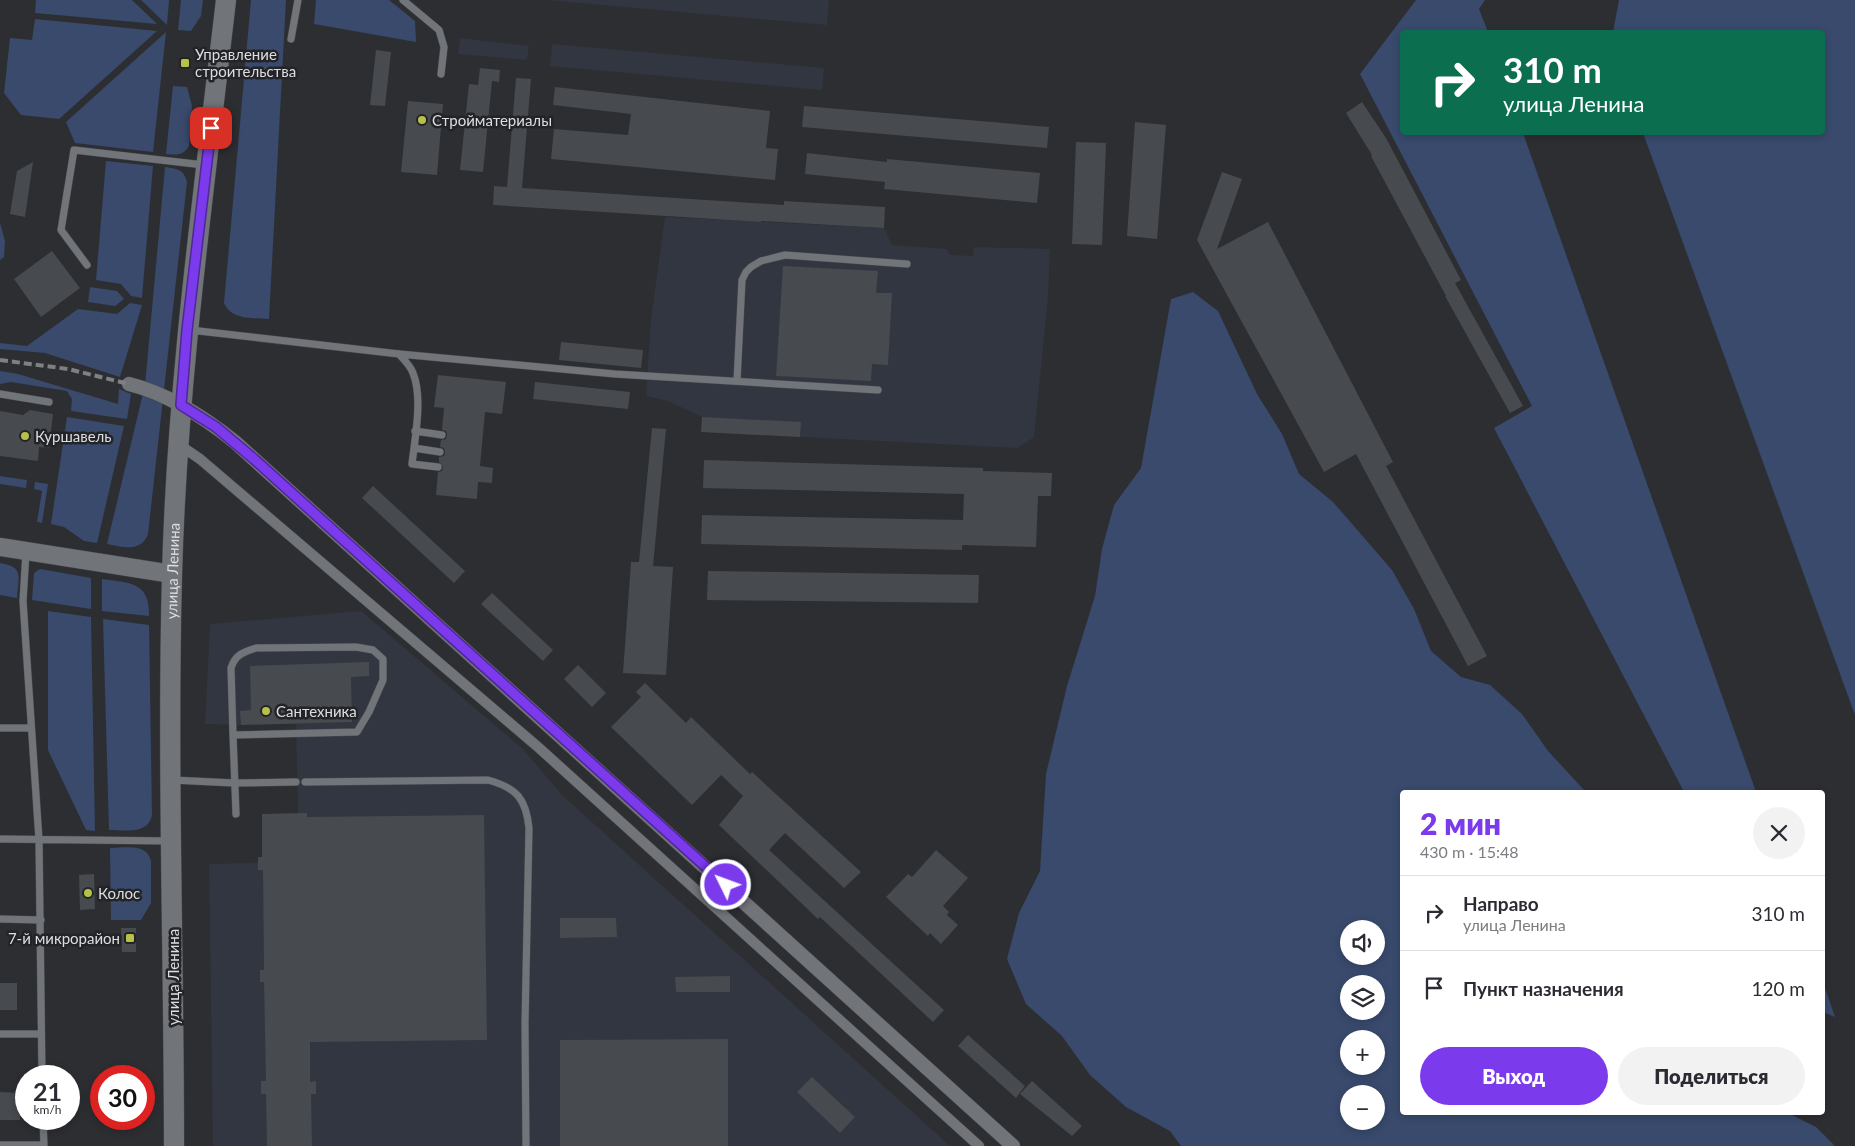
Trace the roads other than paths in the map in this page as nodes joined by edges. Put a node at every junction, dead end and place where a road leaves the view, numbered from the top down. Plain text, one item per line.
1 (226, 0) edge
2 (298, 0) edge
3 (403, 0) edge
4 (291, 39) dead end
5 (440, 74) dead end
6 (207, 165) junction
7 (908, 264) dead end
8 (87, 265) dead end
9 (187, 330) junction
10 (399, 354) junction
11 (738, 381) junction
12 (129, 384) dead end
13 (878, 390) dead end
14 (0, 394) edge
15 (49, 402) dead end
16 (181, 405) junction
17 (415, 432) junction
18 (442, 435) dead end
19 (178, 444) junction
20 (414, 448) junction
21 (440, 452) dead end
22 (438, 466) dead end
23 (0, 547) edge
24 (26, 551) junction
25 (172, 574) junction
26 (0, 728) edge
27 (31, 728) junction
28 (233, 735) junction
29 (170, 780) junction
30 (296, 782) dead end
31 (305, 782) dead end
32 (234, 783) junction
33 (236, 814) dead end
34 (0, 839) edge
35 (39, 840) junction
36 (172, 841) junction
37 (0, 919) edge
38 (41, 920) junction
39 (0, 1034) edge
40 (41, 1034) junction
41 (42, 1065) edge
42 (43, 1130) edge
43 (0, 1145) edge
44 (44, 1146) edge
45 (174, 1146) edge
46 (526, 1146) edge
47 (979, 1146) edge
48 (1013, 1146) edge

1 - 6 main road, улица Ленина
2 - 4 lane
3 - 5 lane
6 - 8 lane
6 - 9 main road, улица Ленина
7 - 11 lane
9 - 10 lane
9 - 16 main road, улица Ленина
10 - 11 lane
10 - 17 lane
11 - 13 lane
12 - 16 street
14 - 15 lane
16 - 19 main road, улица Ленина
16 - 48 street
17 - 18 lane
17 - 20 lane
19 - 25 main road, улица Ленина
19 - 47 street
20 - 21 lane
20 - 22 lane
23 - 24 street
24 - 25 street
24 - 27 lane
25 - 29 main road, улица Ленина
26 - 27 lane
27 - 35 lane
28 - 28 lane
28 - 32 lane
29 - 32 lane
29 - 36 main road, улица Ленина
30 - 32 lane
31 - 46 lane
32 - 33 lane
34 - 35 lane
35 - 36 lane
35 - 38 lane
36 - 45 main road, улица Ленина
37 - 38 lane
38 - 40 lane
39 - 40 lane
40 - 41 lane
42 - 44 lane
43 - 44 lane

